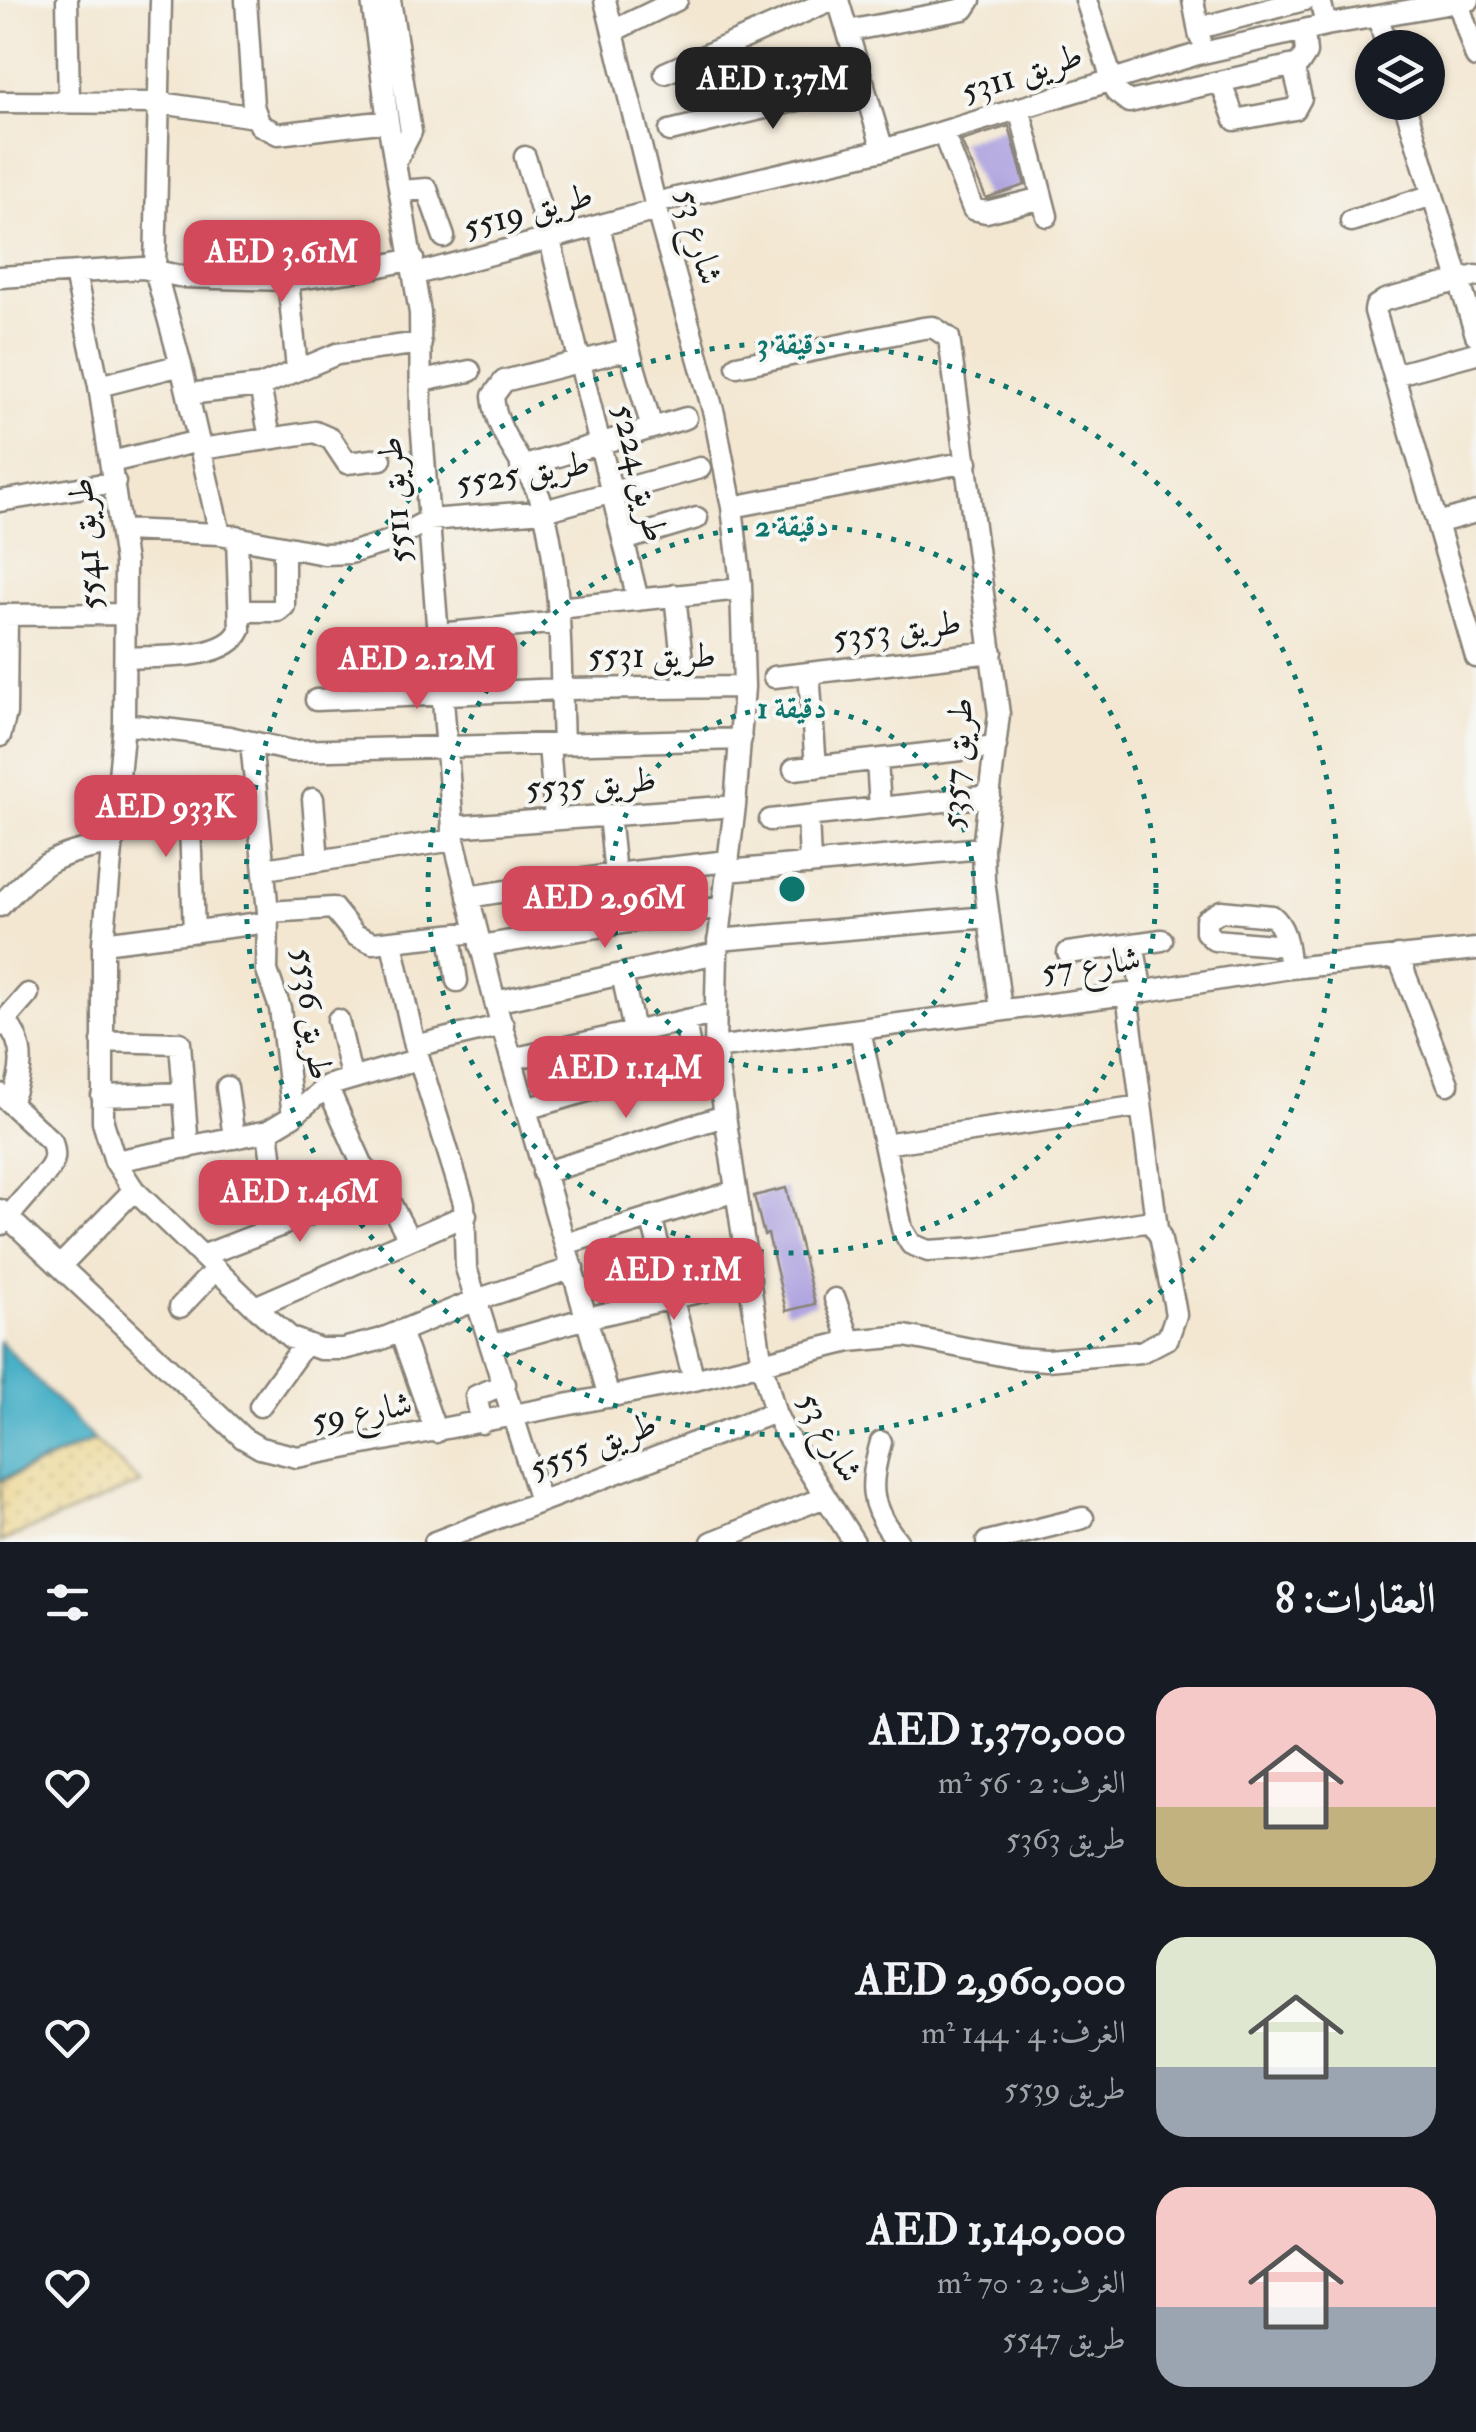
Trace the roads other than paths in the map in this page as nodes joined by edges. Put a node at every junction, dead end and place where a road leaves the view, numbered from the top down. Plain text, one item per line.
1 (67, 0) edge
2 (161, 0) edge
3 (246, 0) edge
4 (372, 0) edge
5 (390, 0) edge
6 (605, 0) edge
7 (678, 0) edge
8 (835, 0) edge
9 (970, 0) edge
10 (1086, 0) edge
11 (1193, 0) edge
12 (1304, 0) edge
13 (1320, 0) edge
14 (1463, 1) edge
15 (1381, 10) edge
16 (1326, 25) junction
17 (1200, 28) junction
18 (1304, 30) junction
19 (848, 31) junction
20 (613, 32) junction
21 (1198, 54) junction
22 (1476, 57) edge
23 (1293, 66) junction
24 (665, 73) dead end
25 (1111, 78) junction
26 (1221, 83) junction
27 (864, 84) junction
28 (68, 101) junction
29 (0, 102) edge
30 (161, 102) junction
31 (1019, 108) junction
32 (254, 117) junction
33 (1410, 120) edge
34 (388, 121) junction
35 (670, 131) dead end
36 (943, 133) junction
37 (884, 150) junction
38 (525, 158) dead end
39 (396, 161) junction
40 (401, 191) junction
41 (1433, 195) junction
42 (656, 206) junction
43 (1351, 221) dead end
44 (599, 226) junction
45 (444, 238) dead end
46 (550, 240) junction
47 (414, 266) junction
48 (155, 270) junction
49 (74, 274) junction
50 (0, 276) edge
51 (1468, 278) edge
52 (288, 280) junction
53 (1476, 336) edge
54 (422, 343) junction
55 (628, 349) junction
56 (1476, 353) edge
57 (578, 362) junction
58 (181, 365) junction
59 (738, 366) dead end
60 (297, 369) junction
61 (470, 371) dead end
62 (1394, 376) junction
63 (422, 380) junction
64 (99, 386) junction
65 (260, 386) junction
66 (188, 394) junction
67 (686, 418) dead end
68 (652, 428) junction
69 (270, 438) junction
70 (599, 442) junction
71 (200, 445) junction
72 (381, 459) dead end
73 (967, 462) junction
74 (521, 467) junction
75 (700, 468) dead end
76 (113, 472) junction
77 (613, 492) junction
78 (0, 501) edge
79 (732, 507) junction
80 (544, 510) junction
81 (1476, 512) edge
82 (696, 518) dead end
83 (429, 520) junction
84 (1437, 523) junction
85 (122, 530) junction
86 (229, 535) junction
87 (624, 540) junction
88 (284, 548) junction
89 (741, 589) junction
90 (1467, 593) edge
91 (676, 595) junction
92 (638, 600) junction
93 (240, 612) junction
94 (126, 614) junction
95 (3, 615) edge
96 (558, 615) junction
97 (438, 634) junction
98 (992, 652) junction
99 (1476, 657) edge
100 (126, 658) junction
101 (809, 674) junction
102 (774, 678) dead end
103 (744, 687) junction
104 (685, 688) junction
105 (561, 689) junction
106 (440, 695) junction
107 (316, 700) dead end
108 (124, 724) junction
109 (0, 736) edge
110 (741, 740) junction
111 (251, 742) junction
112 (556, 744) junction
113 (996, 746) junction
114 (445, 748) junction
115 (877, 760) junction
116 (816, 767) junction
117 (794, 770) dead end
118 (990, 796) junction
119 (313, 800) dead end
120 (735, 806) junction
121 (880, 808) junction
122 (116, 811) junction
123 (608, 815) junction
124 (808, 816) junction
125 (555, 819) junction
126 (770, 820) dead end
127 (453, 834) junction
128 (110, 844) junction
129 (983, 848) junction
130 (318, 861) junction
131 (810, 864) junction
132 (727, 866) junction
133 (662, 868) junction
134 (265, 869) junction
135 (615, 874) junction
136 (468, 898) junction
137 (0, 906) edge
138 (722, 907) junction
139 (667, 915) junction
140 (268, 917) junction
141 (988, 917) junction
142 (194, 932) junction
143 (450, 935) junction
144 (478, 939) junction
145 (1162, 940) dead end
146 (392, 942) junction
147 (104, 943) junction
148 (1133, 944) junction
149 (718, 946) junction
150 (1286, 946) dead end
151 (1476, 949) edge
152 (1068, 954) dead end
153 (1398, 956) junction
154 (1290, 968) junction
155 (622, 974) junction
156 (457, 982) dead end
157 (1134, 993) junction
158 (28, 994) dead end
159 (495, 1002) junction
160 (1001, 1010) junction
161 (714, 1014) junction
162 (338, 1020) dead end
163 (686, 1020) junction
164 (3, 1023) edge
165 (502, 1025) junction
166 (860, 1030) junction
167 (634, 1031) junction
168 (102, 1041) junction
169 (715, 1051) junction
170 (417, 1052) junction
171 (512, 1059) junction
172 (692, 1061) junction
173 (351, 1076) junction
174 (1448, 1084) dead end
175 (327, 1086) junction
176 (227, 1087) dead end
177 (184, 1092) junction
178 (102, 1096) junction
179 (5, 1098) edge
180 (1141, 1106) junction
181 (526, 1109) junction
182 (293, 1116) junction
183 (724, 1116) junction
184 (268, 1131) junction
185 (234, 1138) junction
186 (884, 1144) junction
187 (188, 1148) junction
188 (116, 1161) junction
189 (543, 1174) junction
190 (380, 1186) junction
191 (134, 1190) junction
192 (736, 1190) junction
193 (466, 1214) junction
194 (651, 1217) junction
195 (2, 1218) edge
196 (280, 1226) junction
197 (1157, 1229) junction
198 (410, 1239) junction
199 (565, 1244) junction
200 (209, 1263) junction
201 (60, 1266) junction
202 (573, 1268) junction
203 (750, 1280) junction
204 (673, 1298) junction
205 (835, 1299) dead end
206 (476, 1300) junction
207 (180, 1306) dead end
208 (255, 1306) junction
209 (586, 1318) junction
210 (400, 1332) junction
211 (850, 1341) junction
212 (304, 1345) junction
213 (492, 1345) junction
214 (762, 1365) junction
215 (694, 1380) junction
216 (505, 1384) junction
217 (609, 1397) junction
218 (260, 1406) dead end
219 (775, 1412) junction
220 (516, 1416) junction
221 (482, 1423) junction
222 (436, 1432) junction
223 (881, 1442) dead end
224 (825, 1497) junction
225 (540, 1501) junction
226 (1083, 1518) dead end
227 (470, 1536) edge
228 (435, 1542) edge
229 (712, 1542) edge
230 (854, 1542) edge
231 (898, 1542) edge
232 (987, 1542) edge

1 - 28 street
2 - 30 street
3 - 32 street
4 - 34 street, طريق 5511
5 - 39 street
6 - 20 street, شارع 53
7 - 20 street
8 - 19 street
8 - 24 street
9 - 19 street
10 - 25 street
11 - 17 street
12 - 17 street
13 - 16 street
14 - 15 street, طريق 5311
14 - 22 street
15 - 16 street, طريق 5311
16 - 18 street, طريق 5311
17 - 21 street
18 - 21 street, طريق 5311
18 - 23 street
19 - 27 street
20 - 42 street, شارع 53
21 - 25 street, طريق 5311
23 - 26 street
23 - 26 street
25 - 26 street
25 - 31 street, طريق 5311
27 - 35 street
27 - 37 street
28 - 29 street
28 - 30 street
30 - 32 street
30 - 48 street
31 - 36 street, طريق 5311
31 - 36 street
32 - 34 street
33 - 41 street
34 - 39 street, طريق 5511
36 - 37 street, طريق 5311
37 - 42 street, طريق 5311
38 - 46 street, طريق 5224
39 - 40 street, طريق 5511
40 - 45 street
40 - 47 street, طريق 5511
41 - 43 street
41 - 51 street
42 - 44 street, طريق 5519
42 - 79 street, شارع 53
44 - 46 street, طريق 5519
44 - 55 street
46 - 47 street, طريق 5519
46 - 57 street, طريق 5224
47 - 52 street, طريق 5519
47 - 54 street, طريق 5511
48 - 49 street, طريق 5519
48 - 52 street, طريق 5519
48 - 58 street
49 - 50 street, طريق 5519
49 - 64 street, طريق 5541
51 - 53 street
51 - 62 street
52 - 60 street
54 - 60 street
54 - 63 street, طريق 5511
55 - 57 street, طريق 5224
55 - 68 street
56 - 62 street
57 - 70 street, طريق 5224
57 - 74 street, طريق 5224
58 - 64 street
58 - 66 street
59 - 73 street, طريق 5357
60 - 65 street
61 - 63 street
62 - 84 street
63 - 83 street, طريق 5511
64 - 76 street, طريق 5541
65 - 66 street
65 - 69 street
66 - 71 street
67 - 68 street
68 - 70 street
69 - 71 street
69 - 72 street
70 - 74 street
70 - 77 street, طريق 5224
71 - 76 street
71 - 86 street
73 - 79 street
73 - 98 street, طريق 5357
74 - 80 street
75 - 77 street, طريق 5525
76 - 78 street
76 - 85 street, طريق 5541
77 - 80 street, طريق 5525
77 - 87 street, طريق 5224
79 - 89 street, شارع 53
80 - 83 street, طريق 5525
80 - 96 street
81 - 84 street
82 - 87 street
83 - 88 street, طريق 5525
83 - 97 street, طريق 5511
84 - 90 street
85 - 86 street, طريق 5525
85 - 94 street, طريق 5541
86 - 88 street, طريق 5525
86 - 93 street
87 - 92 street, طريق 5224
88 - 93 street
89 - 91 street
89 - 103 street, شارع 53
90 - 99 street
91 - 92 street
91 - 104 street
92 - 96 street
93 - 100 street
94 - 95 street
94 - 100 street, طريق 5541
95 - 109 street
96 - 97 street
96 - 105 street
97 - 106 street, طريق 5511
98 - 101 street, طريق 5353
98 - 113 street, طريق 5357
100 - 108 street, طريق 5541
101 - 102 street, طريق 5353
101 - 116 street, طريق 5353
103 - 104 street, طريق 5531
103 - 110 street, شارع 53
104 - 105 street, طريق 5531
105 - 106 street, طريق 5531
105 - 112 street
106 - 107 street, طريق 5531
106 - 114 street, طريق 5511
108 - 111 street
108 - 122 street, طريق 5541
110 - 112 street
110 - 120 street, شارع 53
111 - 114 street
111 - 134 street, طريق 5536
112 - 114 street
112 - 125 street
113 - 115 street
113 - 118 street, طريق 5357
114 - 127 street, طريق 5511
115 - 116 street
115 - 121 street
116 - 117 street
118 - 121 street
118 - 129 street, طريق 5357
119 - 130 street
120 - 123 street, طريق 5535
120 - 132 street, شارع 53
121 - 124 street
122 - 128 street, طريق 5541
122 - 142 street
123 - 125 street, طريق 5535
123 - 135 street
124 - 126 street
124 - 131 street
125 - 127 street, طريق 5535
127 - 130 street, طريق 5535
127 - 136 street, طريق 5511
128 - 137 street
128 - 147 street, طريق 5541
129 - 131 street
129 - 141 street, طريق 5357
130 - 134 street, طريق 5535
131 - 132 street
132 - 133 street
132 - 138 street, شارع 53
133 - 135 street
133 - 139 street
134 - 140 street, طريق 5536
135 - 136 street
136 - 144 street, طريق 5511
138 - 139 street
138 - 149 street, شارع 53
139 - 144 street
140 - 142 street, طريق 5536
140 - 146 street
140 - 182 street, طريق 5536
141 - 149 street
141 - 160 street, طريق 5357
142 - 147 street, طريق 5536
143 - 144 street
143 - 146 street
143 - 156 street
144 - 159 street, طريق 5511
145 - 148 street
146 - 170 street
147 - 168 street, طريق 5541
148 - 152 street
148 - 157 street
149 - 155 street
149 - 161 street, شارع 53
150 - 154 street
151 - 153 street, شارع 57
153 - 154 street, شارع 57
153 - 174 street
154 - 157 street, شارع 57
155 - 159 street
155 - 167 street
157 - 160 street, شارع 57
157 - 180 street
158 - 164 street
159 - 165 street, طريق 5511
160 - 166 street, شارع 57
161 - 163 street
161 - 169 street, شارع 53
162 - 173 street
163 - 167 street
163 - 172 street
164 - 179 street
165 - 170 street
165 - 171 street, طريق 5511
166 - 169 street, شارع 57
166 - 186 street
167 - 171 street
168 - 177 street
168 - 178 street, طريق 5541
169 - 172 street, شارع 57
169 - 183 street, شارع 53
170 - 173 street
170 - 193 street
171 - 181 street, طريق 5511
172 - 181 street, شارع 57
173 - 175 street
175 - 182 street
175 - 190 street
176 - 185 street
177 - 178 street
177 - 187 street
178 - 188 street, طريق 5541
179 - 195 street
180 - 186 street
180 - 197 street
181 - 189 street, طريق 5511
182 - 184 street
183 - 189 street
183 - 192 street, شارع 53
184 - 185 street
184 - 196 street
185 - 187 street
186 - 197 street
187 - 188 street
188 - 191 street, طريق 5541
189 - 199 street, طريق 5511
190 - 196 street
190 - 198 street
191 - 200 street, طريق 5541
191 - 201 street
192 - 194 street
192 - 203 street, شارع 53
193 - 198 street
193 - 206 street
194 - 199 street
194 - 204 street
195 - 201 street, شارع 59
196 - 200 street
197 - 211 street, شارع 59
198 - 208 street
199 - 202 street, طريق 5511
200 - 207 street
200 - 208 street, طريق 5541
201 - 222 street, شارع 59
202 - 206 street
202 - 209 street, طريق 5511
203 - 204 street
203 - 214 street, شارع 53
204 - 209 street
204 - 215 street
205 - 211 street
206 - 210 street
206 - 213 street
208 - 212 street, طريق 5541
209 - 213 street
209 - 217 street, طريق 5511
210 - 212 street
210 - 222 street
211 - 214 street, شارع 59
212 - 218 street
213 - 216 street
214 - 215 street, شارع 59
214 - 219 street, شارع 53
215 - 217 street, شارع 59
216 - 220 street
216 - 221 street
217 - 220 street, شارع 59
219 - 224 street, شارع 53
219 - 225 street, طريق 5555
220 - 221 street, شارع 59
220 - 225 street
221 - 222 street, شارع 59
223 - 231 street
224 - 229 street
224 - 230 street, شارع 53
225 - 227 street, طريق 5555
226 - 232 street
227 - 228 street, طريق 5555

